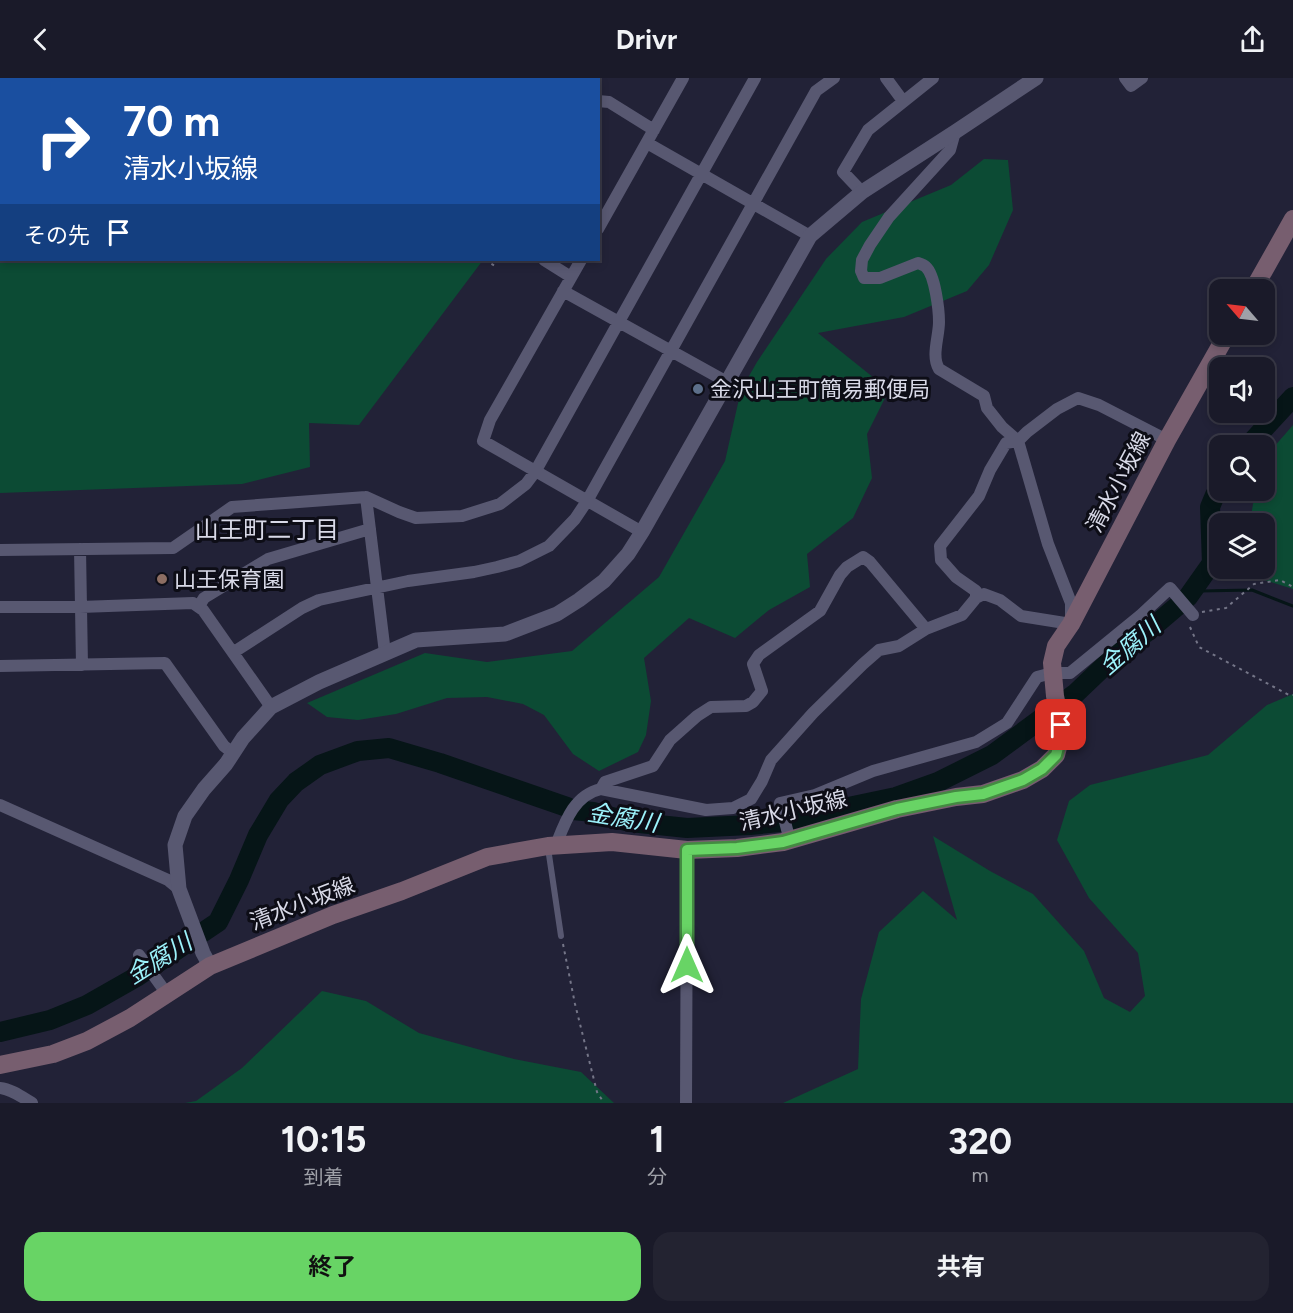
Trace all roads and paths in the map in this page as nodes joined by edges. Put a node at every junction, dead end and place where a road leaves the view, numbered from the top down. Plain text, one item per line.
1 (683, 78) edge
2 (755, 78) edge
3 (834, 78) edge
4 (886, 78) edge
5 (933, 78) edge
6 (1036, 78) edge
7 (1125, 78) edge
8 (1142, 78) edge
9 (600, 101) edge
10 (903, 101) junction
11 (654, 130) junction
12 (955, 132) junction
13 (647, 143) junction
14 (701, 174) junction
15 (862, 192) junction
16 (754, 203) junction
17 (1293, 219) edge
18 (600, 225) edge
19 (810, 236) junction
20 (546, 261) edge
21 (580, 261) edge
22 (572, 277) junction
23 (1259, 279) edge
24 (564, 291) junction
25 (619, 322) junction
26 (1221, 345) edge
27 (672, 351) junction
28 (727, 381) junction
29 (1167, 440) junction
30 (1018, 441) junction
31 (535, 472) junction
32 (366, 497) junction
33 (587, 501) junction
34 (370, 529) junction
35 (642, 532) junction
36 (80, 549) junction
37 (0, 550) edge
38 (1293, 587) edge
39 (378, 588) junction
40 (976, 598) junction
41 (199, 606) junction
42 (0, 607) edge
43 (80, 607) junction
44 (1192, 615) junction
45 (1071, 624) junction
46 (926, 630) junction
47 (234, 652) junction
48 (386, 653) junction
49 (82, 665) junction
50 (0, 666) edge
51 (1053, 677) junction
52 (1293, 695) edge
53 (271, 707) junction
54 (233, 753) junction
55 (596, 790) junction
56 (0, 805) edge
57 (786, 839) junction
58 (552, 845) junction
59 (687, 850) junction
60 (179, 889) junction
61 (561, 936) joint
62 (139, 955) dead end
63 (207, 960) junction
64 (164, 989) junction
65 (0, 1065) edge
66 (0, 1088) edge
67 (32, 1103) edge
68 (604, 1103) edge
69 (687, 1103) edge

1 - 11 street
2 - 14 street
3 - 16 street
4 - 10 street
5 - 10 street
6 - 12 street
7 - 8 street
9 - 11 street
10 - 15 street
11 - 13 street
12 - 15 street
12 - 30 street
13 - 14 street
13 - 18 street
14 - 16 street
14 - 25 street
15 - 19 street
16 - 19 street
16 - 27 street
17 - 23 main road
19 - 28 street
20 - 22 street
21 - 22 street
22 - 24 street
24 - 25 street
24 - 31 street
25 - 27 street
25 - 31 street
26 - 29 main road, 清水小坂線
27 - 28 street
27 - 33 street
28 - 35 street
29 - 30 street
29 - 45 main road, 清水小坂線
30 - 40 street
30 - 45 street
31 - 32 street
31 - 33 street
32 - 34 street
32 - 36 street
33 - 35 street
33 - 39 street
34 - 39 street
34 - 41 street
35 - 48 street
36 - 37 street
36 - 43 street
38 - 44 path
39 - 47 street
39 - 48 street
40 - 45 street
40 - 46 street
41 - 43 street
41 - 47 street
42 - 43 street
43 - 49 street
44 - 51 street
44 - 52 path
45 - 51 main road, 清水小坂線
46 - 55 street
46 - 55 street
47 - 53 street
48 - 53 street
49 - 50 street
49 - 54 street
51 - 57 street
51 - 57 main road, 清水小坂線
53 - 54 street
54 - 60 street
55 - 58 street
56 - 60 street
57 - 59 main road, 清水小坂線
58 - 59 main road, 清水小坂線
58 - 61 lane
58 - 63 main road, 清水小坂線
59 - 69 street
60 - 63 street
61 - 68 path
62 - 64 street
63 - 64 main road, 清水小坂線
64 - 65 main road, 清水小坂線
66 - 67 street

